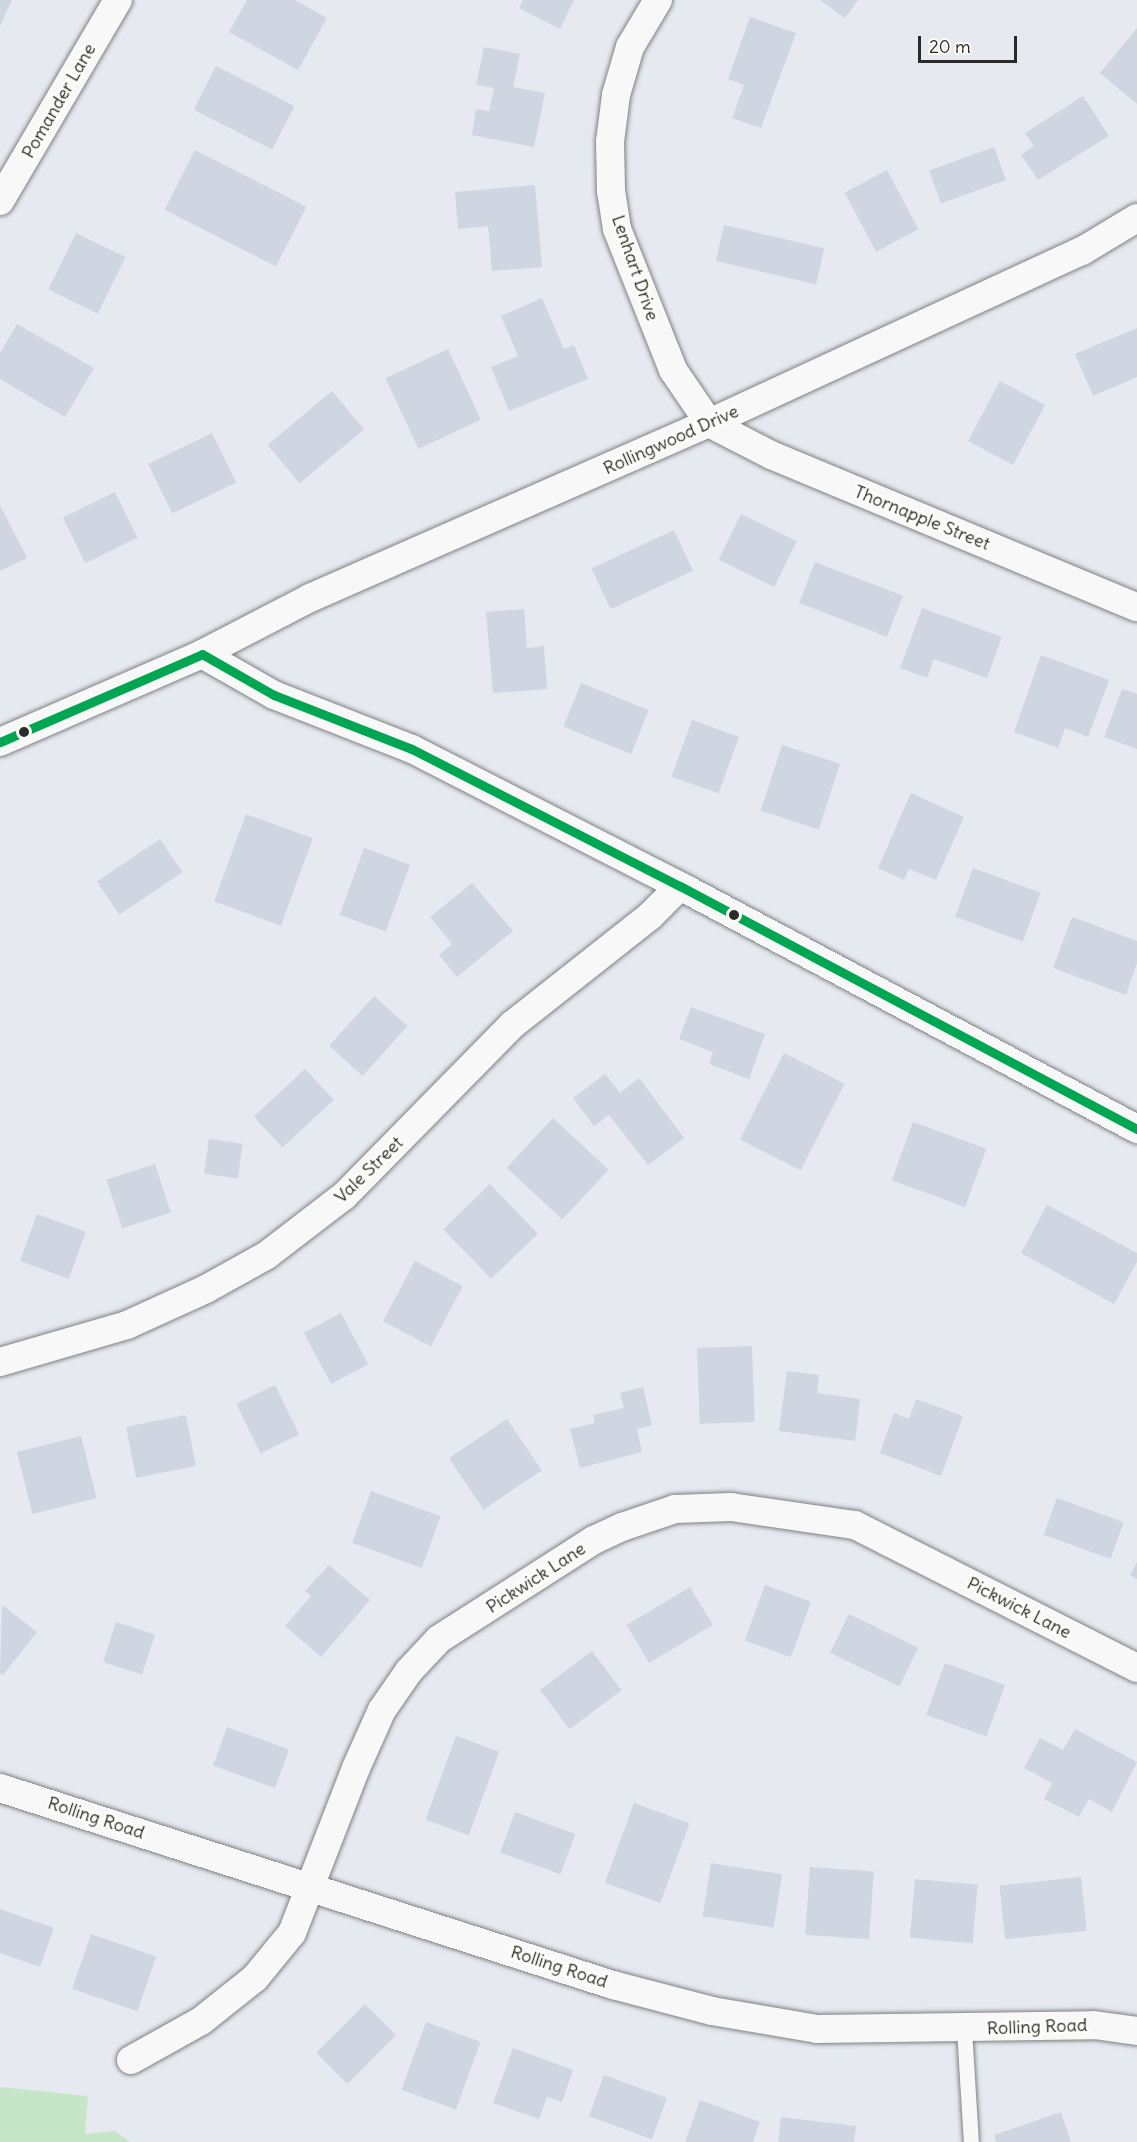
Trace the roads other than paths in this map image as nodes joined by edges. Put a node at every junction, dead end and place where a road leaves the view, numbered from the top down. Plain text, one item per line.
1 (118, 0) edge
2 (658, 0) edge
3 (0, 201) edge
4 (1137, 218) edge
5 (709, 423) junction
6 (1137, 607) edge
7 (202, 654) junction
8 (0, 742) edge
9 (680, 886) junction
10 (1137, 1129) edge
11 (0, 1362) edge
12 (1137, 1668) edge
13 (0, 1788) edge
14 (312, 1887) junction
15 (964, 2029) junction
16 (1137, 2031) edge
17 (131, 2060) dead end
18 (971, 2142) edge

1 - 3 street, Pomander Lane
2 - 5 street, Lenhart Drive
4 - 5 street, Rollingwood Drive
5 - 6 street, Thornapple Street
5 - 7 street, Rollingwood Drive
7 - 8 street, Rollingwood Drive
7 - 9 street
9 - 10 street
9 - 11 street, Vale Street
12 - 14 street, Pickwick Lane
13 - 14 street, Rolling Road
14 - 15 street, Rolling Road
14 - 17 street, Pickwick Lane
15 - 16 street, Rolling Road
15 - 18 lane

